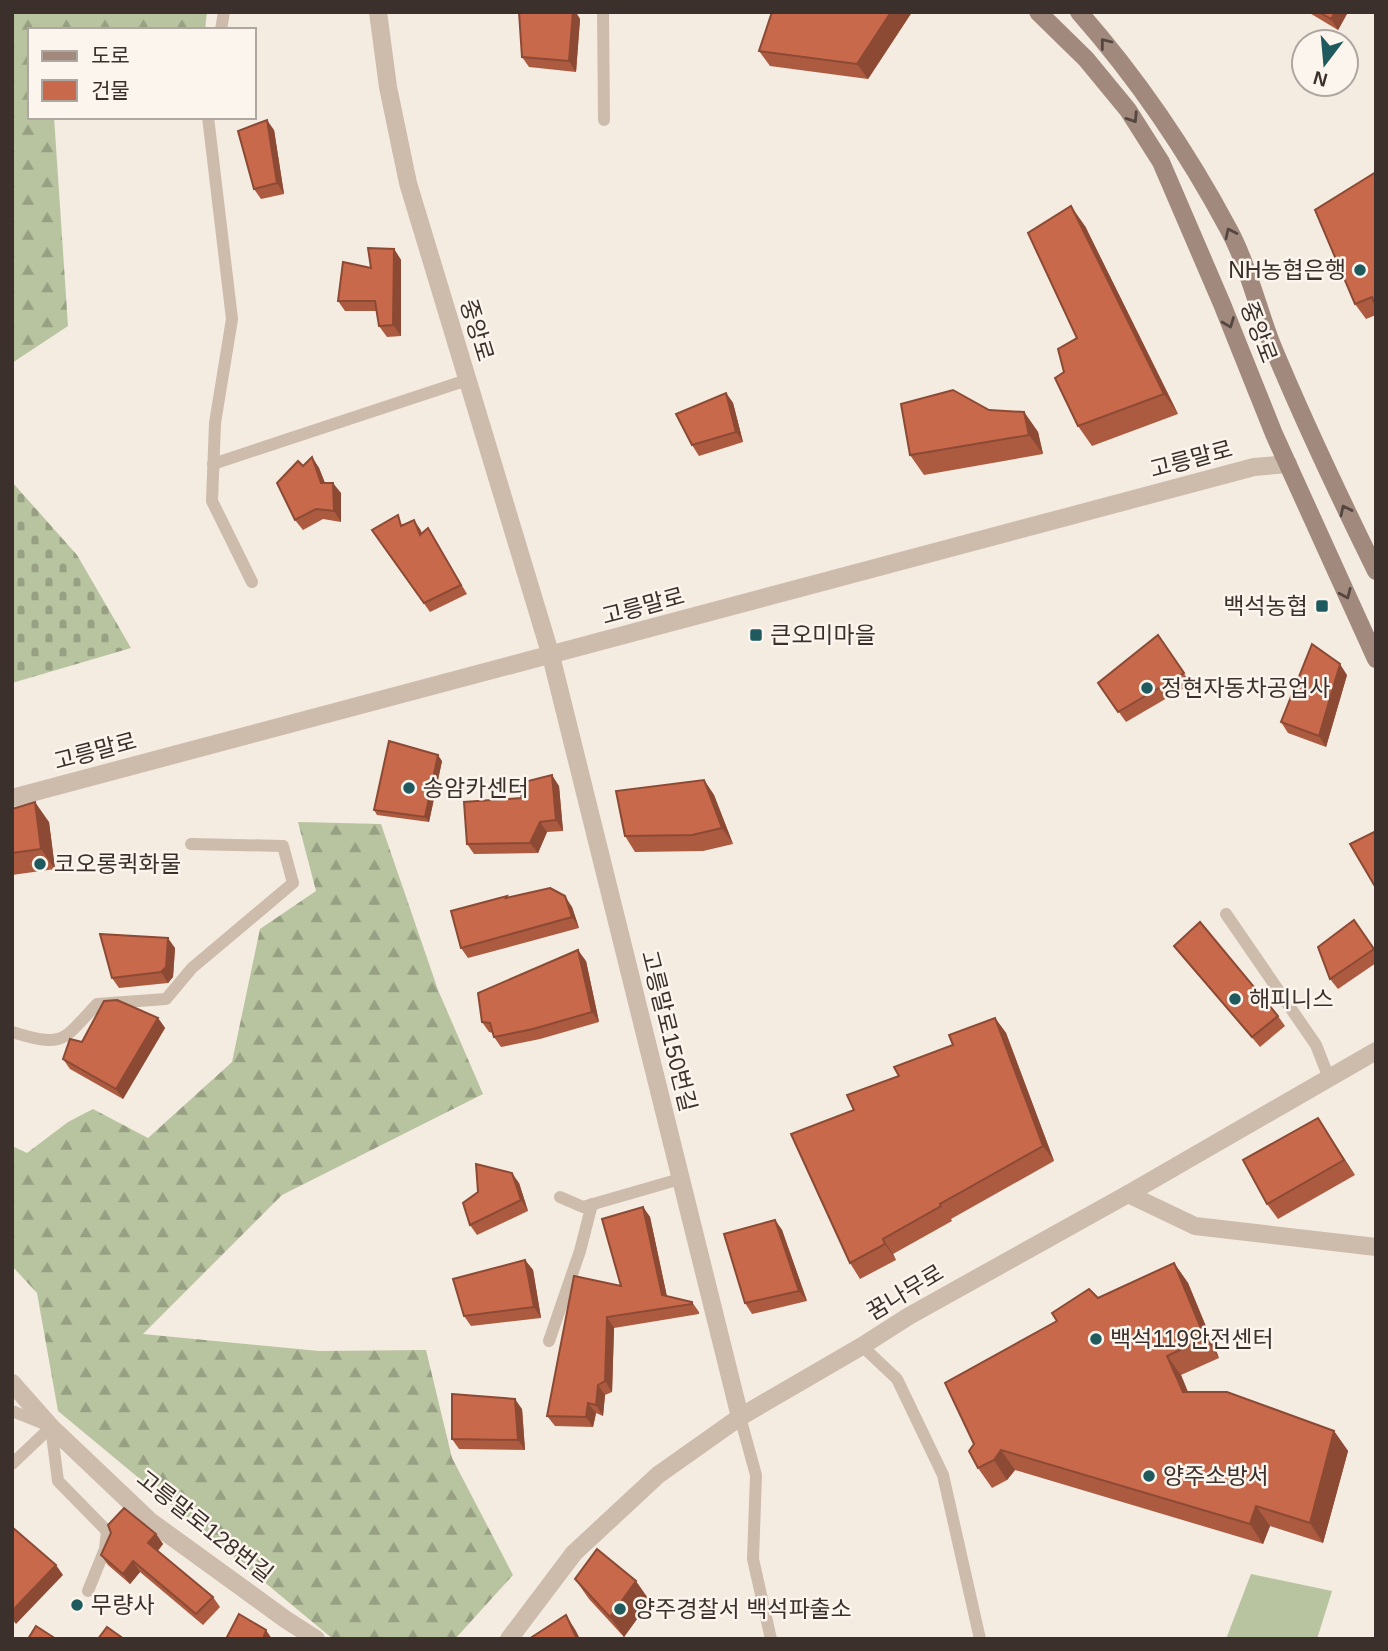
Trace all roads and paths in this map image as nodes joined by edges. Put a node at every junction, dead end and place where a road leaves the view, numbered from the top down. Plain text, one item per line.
1 (379, 12) edge
2 (603, 12) edge
3 (1038, 12) edge
4 (1079, 12) edge
5 (208, 119) edge
6 (604, 120) dead end
7 (467, 380) junction
8 (213, 464) junction
9 (1288, 464) junction
10 (1376, 571) edge
11 (253, 582) dead end
12 (551, 656) junction
13 (1376, 659) edge
14 (12, 798) edge
15 (191, 844) dead end
16 (1226, 914) dead end
17 (12, 1032) edge
18 (1376, 1051) edge
19 (1329, 1078) junction
20 (680, 1179) junction
21 (1128, 1194) junction
22 (560, 1197) dead end
23 (592, 1204) junction
24 (1376, 1247) edge
25 (549, 1341) dead end
26 (862, 1346) junction
27 (12, 1383) edge
28 (12, 1412) edge
29 (740, 1417) junction
30 (51, 1426) junction
31 (12, 1464) edge
32 (88, 1591) dead end
33 (316, 1639) edge
34 (509, 1639) edge
35 (771, 1639) edge
36 (981, 1639) edge

1 - 7 street, 중앙로
2 - 6 lane
3 -> 9 main road, 중앙로
10 -> 4 main road, 중앙로
5 - 8 lane
7 - 8 lane
7 - 12 street, 중앙로
8 - 11 lane
9 - 12 street, 고릉말로
9 -> 13 main road, 중앙로
12 - 14 street, 고릉말로
12 - 20 street, 고릉말로150번길
15 - 17 lane
16 - 19 lane
18 - 19 street, 꿈나무로
19 - 21 street, 꿈나무로
20 - 23 lane
20 - 29 street, 고릉말로150번길
21 - 24 street
21 - 26 street, 꿈나무로
22 - 23 lane
23 - 25 lane
26 - 29 street, 꿈나무로
26 - 36 lane
27 - 30 street, 고릉말로128번길
28 - 30 lane
29 - 34 street, 꿈나무로
29 - 35 lane
30 - 31 lane
30 - 32 lane
30 - 33 street, 고릉말로128번길

